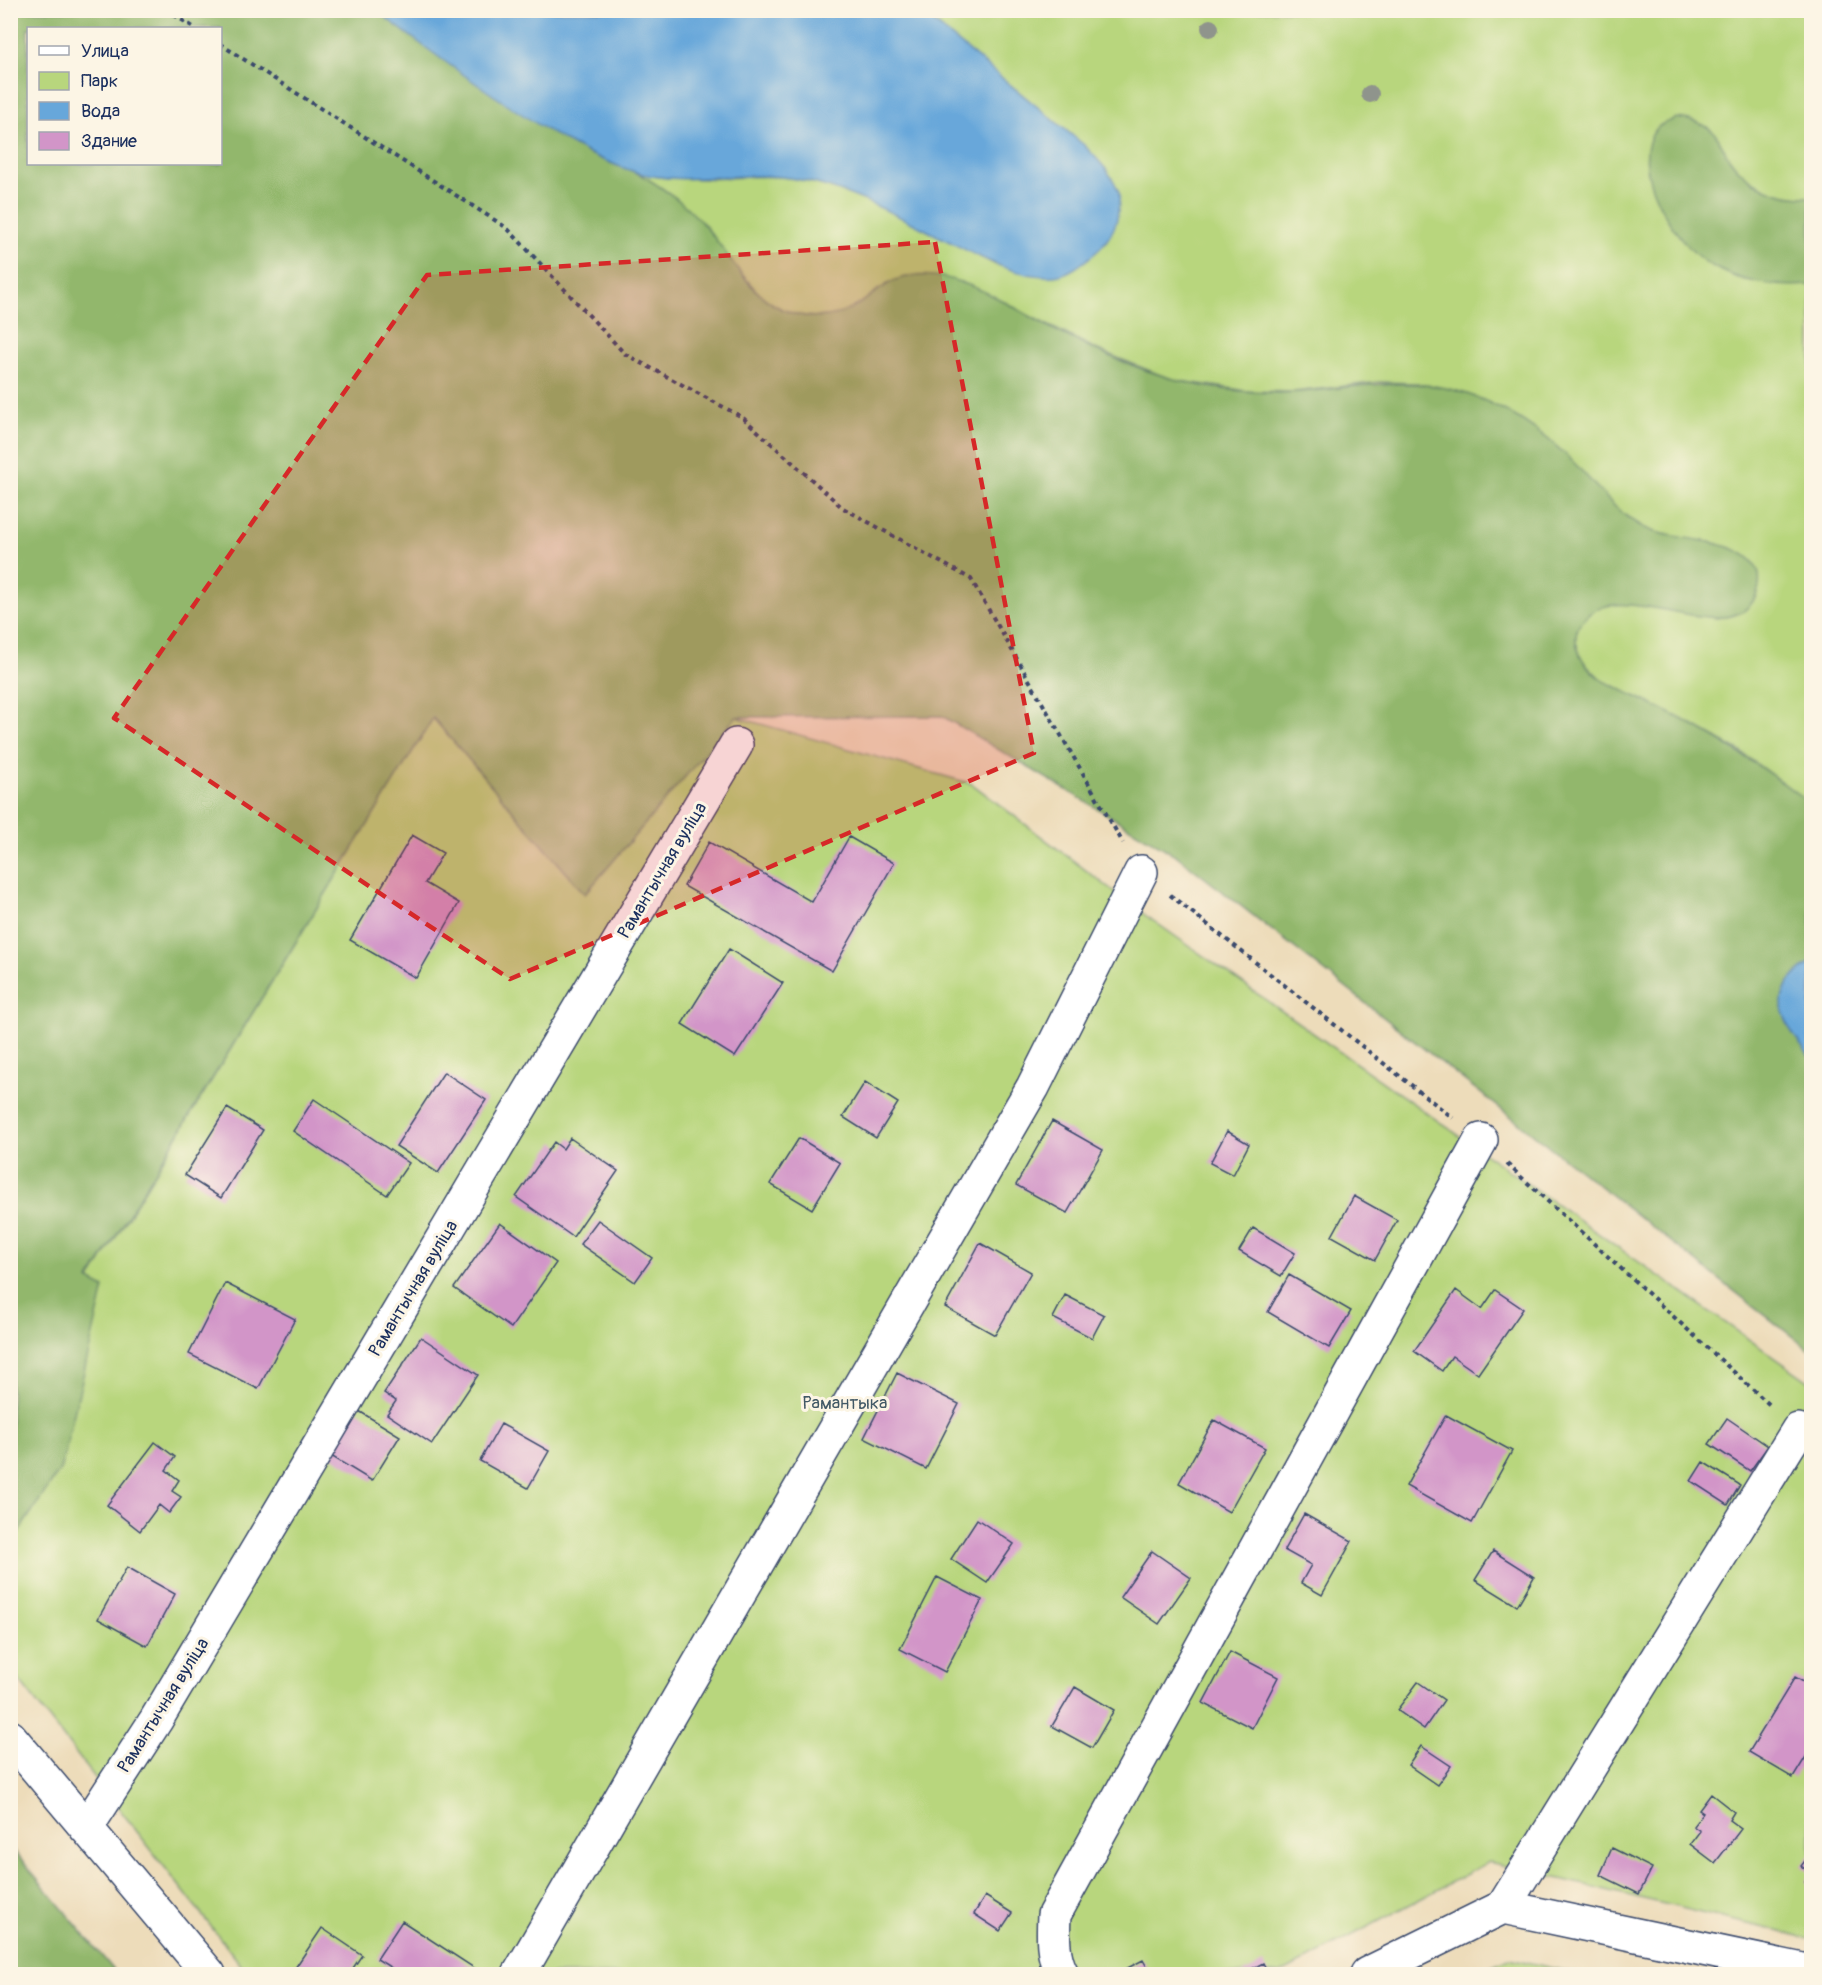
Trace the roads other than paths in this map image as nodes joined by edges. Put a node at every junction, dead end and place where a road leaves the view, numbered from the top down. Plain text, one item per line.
1 (736, 745) dead end
2 (1141, 872) road end
3 (1481, 1140) road end
4 (1798, 1430) road end
5 (10, 1737) edge
6 (86, 1828) junction
7 (1503, 1907) junction
8 (1812, 1972) edge
9 (208, 1974) edge
10 (519, 1974) edge
11 (1062, 1974) edge
12 (1367, 1974) edge

1 - 6 street, Рамантычная вуліца
2 - 10 street
3 - 11 street
4 - 7 street
5 - 6 street
6 - 9 street
7 - 8 street
7 - 12 street

